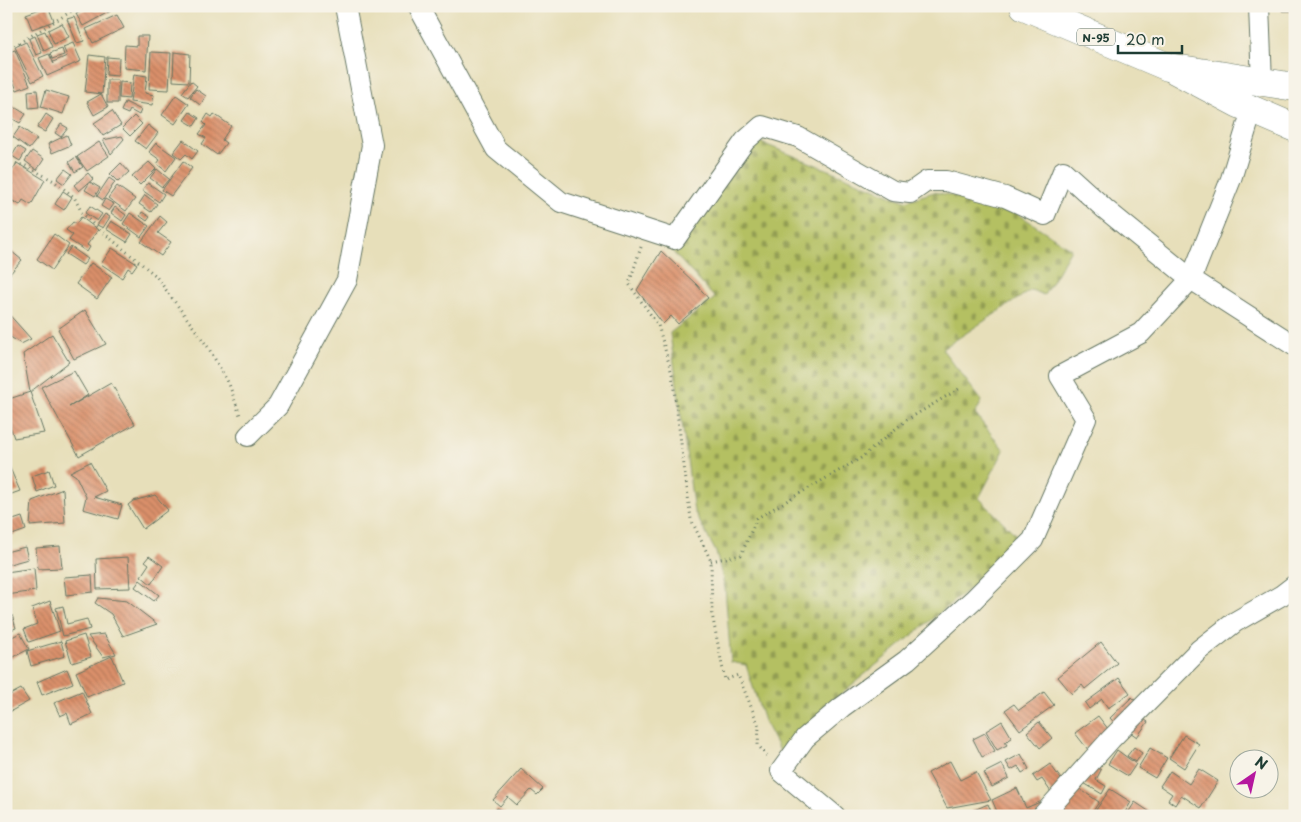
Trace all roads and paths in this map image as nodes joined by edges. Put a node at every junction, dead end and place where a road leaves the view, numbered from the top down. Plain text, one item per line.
1 (80, 6) edge
2 (345, 6) edge
3 (418, 6) edge
4 (1024, 6) edge
5 (1259, 6) edge
6 (6, 50) edge
7 (1168, 67) junction
8 (1262, 83) junction
9 (1295, 87) edge
10 (1252, 110) junction
11 (1295, 128) edge
12 (6, 162) edge
13 (646, 230) junction
14 (1191, 280) junction
15 (1295, 346) edge
16 (962, 388) dead end
17 (248, 436) joint
18 (710, 561) junction
19 (1295, 584) edge
20 (781, 771) junction
21 (835, 816) edge
22 (1042, 816) edge

1 - 6 path
2 - 17 street
3 - 13 street
4 - 7 main road, N-95
5 - 8 street
7 - 8 main road, N-95
7 - 10 main road
8 - 9 main road, N-95
10 - 11 main road
10 - 14 street
12 - 17 path
13 - 14 street
13 - 18 path
14 - 15 street
14 - 20 street
16 - 18 path
18 - 20 path
19 - 22 street
20 - 21 street

